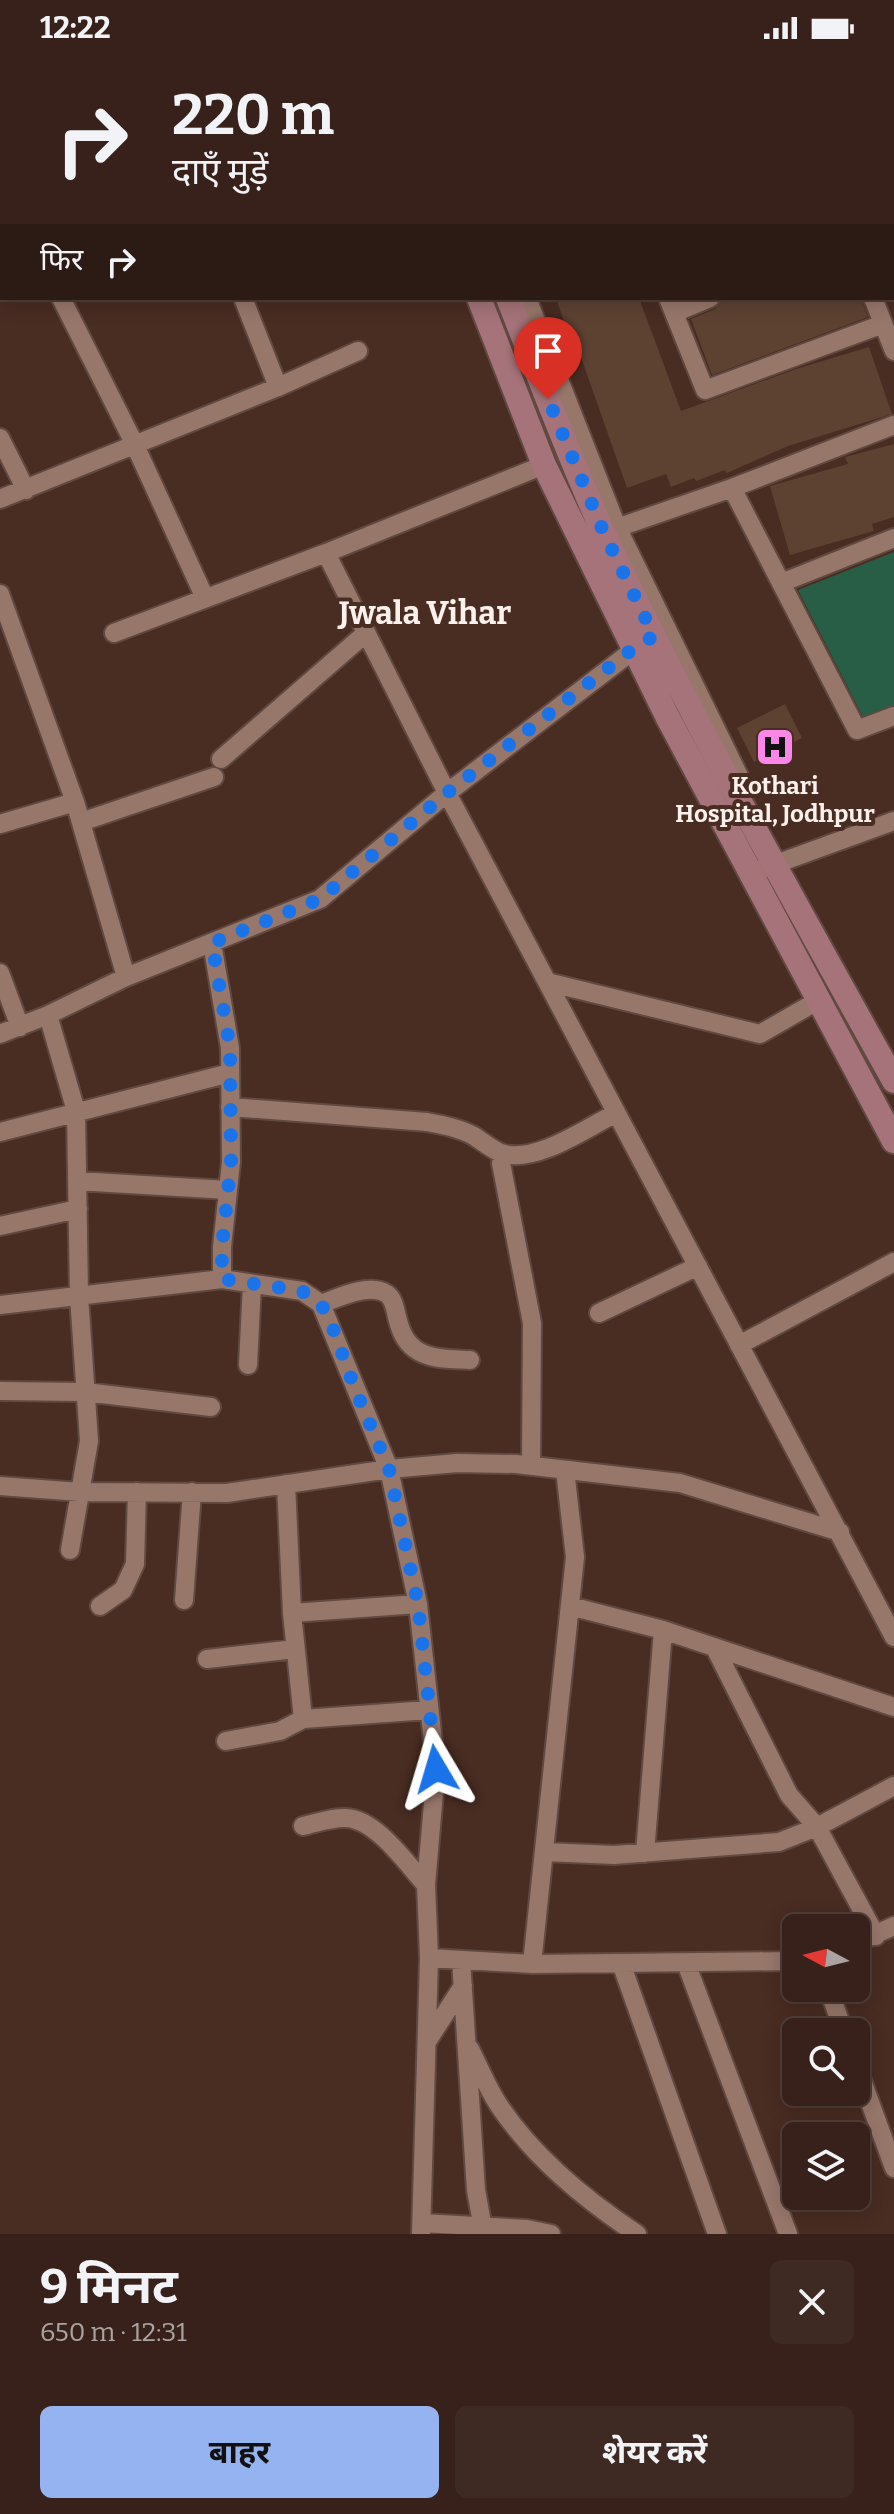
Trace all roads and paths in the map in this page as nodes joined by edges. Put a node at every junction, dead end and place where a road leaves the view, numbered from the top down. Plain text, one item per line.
1 (62, 300) edge
2 (244, 300) edge
3 (480, 300) edge
4 (509, 300) edge
5 (528, 300) edge
6 (699, 300) edge
7 (874, 300) edge
8 (671, 305) edge
9 (883, 324) junction
10 (358, 351) dead end
11 (894, 351) edge
12 (278, 387) junction
13 (894, 425) edge
14 (0, 438) edge
15 (134, 443) junction
16 (544, 465) junction
17 (732, 488) junction
18 (26, 490) junction
19 (0, 499) edge
20 (611, 530) junction
21 (894, 538) edge
22 (326, 553) junction
23 (781, 583) junction
24 (0, 596) edge
25 (205, 598) junction
26 (114, 633) dead end
27 (366, 633) junction
28 (644, 642) junction
29 (894, 716) edge
30 (221, 759) dead end
31 (214, 777) dead end
32 (447, 793) junction
33 (75, 802) junction
34 (81, 822) junction
35 (888, 823) edge
36 (0, 824) edge
37 (894, 841) edge
38 (768, 866) junction
39 (212, 943) junction
40 (0, 973) edge
41 (126, 977) junction
42 (547, 982) junction
43 (819, 1000) junction
44 (48, 1015) junction
45 (20, 1027) junction
46 (0, 1034) edge
47 (230, 1073) junction
48 (894, 1081) edge
49 (230, 1107) junction
50 (76, 1111) junction
51 (616, 1113) junction
52 (0, 1132) edge
53 (894, 1141) edge
54 (507, 1160) junction
55 (77, 1181) junction
56 (228, 1190) junction
57 (78, 1209) junction
58 (0, 1226) edge
59 (894, 1262) edge
60 (698, 1266) junction
61 (222, 1279) junction
62 (252, 1284) junction
63 (79, 1296) junction
64 (321, 1304) junction
65 (0, 1305) edge
66 (599, 1313) dead end
67 (739, 1345) junction
68 (470, 1360) dead end
69 (248, 1365) dead end
70 (0, 1391) edge
71 (85, 1392) junction
72 (211, 1407) dead end
73 (531, 1466) junction
74 (389, 1469) junction
75 (565, 1470) junction
76 (286, 1484) junction
77 (0, 1486) edge
78 (80, 1492) junction
79 (137, 1492) junction
80 (192, 1492) junction
81 (840, 1532) junction
82 (70, 1550) dead end
83 (184, 1600) dead end
84 (418, 1604) junction
85 (100, 1606) dead end
86 (570, 1606) junction
87 (292, 1613) junction
88 (663, 1630) junction
89 (894, 1637) edge
90 (295, 1649) junction
91 (716, 1650) junction
92 (207, 1659) dead end
93 (894, 1707) edge
94 (428, 1710) junction
95 (303, 1719) junction
96 (226, 1741) dead end
97 (894, 1786) edge
98 (303, 1826) dead end
99 (817, 1827) junction
100 (545, 1852) junction
101 (645, 1853) junction
102 (426, 1885) junction
103 (894, 1926) edge
104 (876, 1936) junction
105 (870, 1938) edge
106 (429, 1958) junction
107 (461, 1960) junction
108 (782, 1961) edge
109 (621, 1963) junction
110 (686, 1963) junction
111 (532, 1964) junction
112 (463, 1986) junction
113 (428, 2040) junction
114 (465, 2040) junction
115 (870, 2102) edge
116 (894, 2168) edge
117 (421, 2228) edge
118 (483, 2230) edge
119 (551, 2234) edge
120 (637, 2234) edge
121 (717, 2234) edge
122 (788, 2234) edge

1 - 15 street
2 - 12 street
3 - 16 main road
4 - 20 main road
5 - 20 street
6 - 8 street
7 - 9 street
8 - 9 street
9 - 11 street
10 - 12 street
12 - 15 street
13 - 17 street
14 - 18 street
15 - 18 street
15 - 25 street
16 - 22 street
16 - 28 main road
17 - 20 street
17 - 23 street
18 - 19 street
20 - 28 main road
20 - 38 street
21 - 23 street
22 - 25 street
22 - 27 street
23 - 29 street
24 - 33 street
25 - 26 street
27 - 30 street
27 - 32 street
28 - 32 street
28 - 38 main road
31 - 34 street
32 - 39 street
32 - 42 street
33 - 34 street
33 - 36 street
34 - 41 street
35 - 37 street
35 - 38 street
38 - 43 main road
38 - 48 main road
39 - 41 street
39 - 47 street
40 - 45 street
41 - 44 street
42 - 43 street
42 - 51 street
43 - 53 main road
44 - 45 street
44 - 50 street
45 - 46 street
47 - 49 street
47 - 50 street
49 - 54 street
49 - 56 street
50 - 52 street
50 - 55 street
51 - 54 street
51 - 60 street
54 - 73 street
55 - 56 street
55 - 57 street
56 - 61 street
57 - 58 street
57 - 63 street
59 - 67 street
60 - 66 street
60 - 67 street
61 - 62 street
61 - 63 street
62 - 64 street
62 - 69 street
63 - 65 street
63 - 71 street
64 - 68 street
64 - 74 street
67 - 81 street
70 - 71 street
71 - 72 street
71 - 78 street
73 - 74 street
73 - 75 street
74 - 76 street
74 - 84 street
75 - 81 street
75 - 86 street
76 - 80 street
76 - 87 street
77 - 78 street
78 - 79 street
78 - 82 street
79 - 80 street
79 - 85 street
80 - 83 street
81 - 89 street
84 - 87 street
84 - 94 street
86 - 88 street
86 - 100 street
87 - 90 street
88 - 91 street
88 - 101 street
90 - 92 street
90 - 95 street
91 - 93 street
91 - 99 street
94 - 95 street
94 - 102 street
95 - 96 street
97 - 99 street
98 - 102 street
99 - 101 street
99 - 104 street
100 - 101 street
100 - 111 street
102 - 106 street
103 - 104 street
104 - 105 street
106 - 107 street
106 - 113 street
107 - 111 street
107 - 112 street
108 - 110 street
109 - 110 street
109 - 111 street
109 - 121 street
110 - 122 street
112 - 113 street
112 - 114 street
113 - 117 street
114 - 118 street
114 - 120 street
115 - 116 street
117 - 118 street
118 - 119 street

